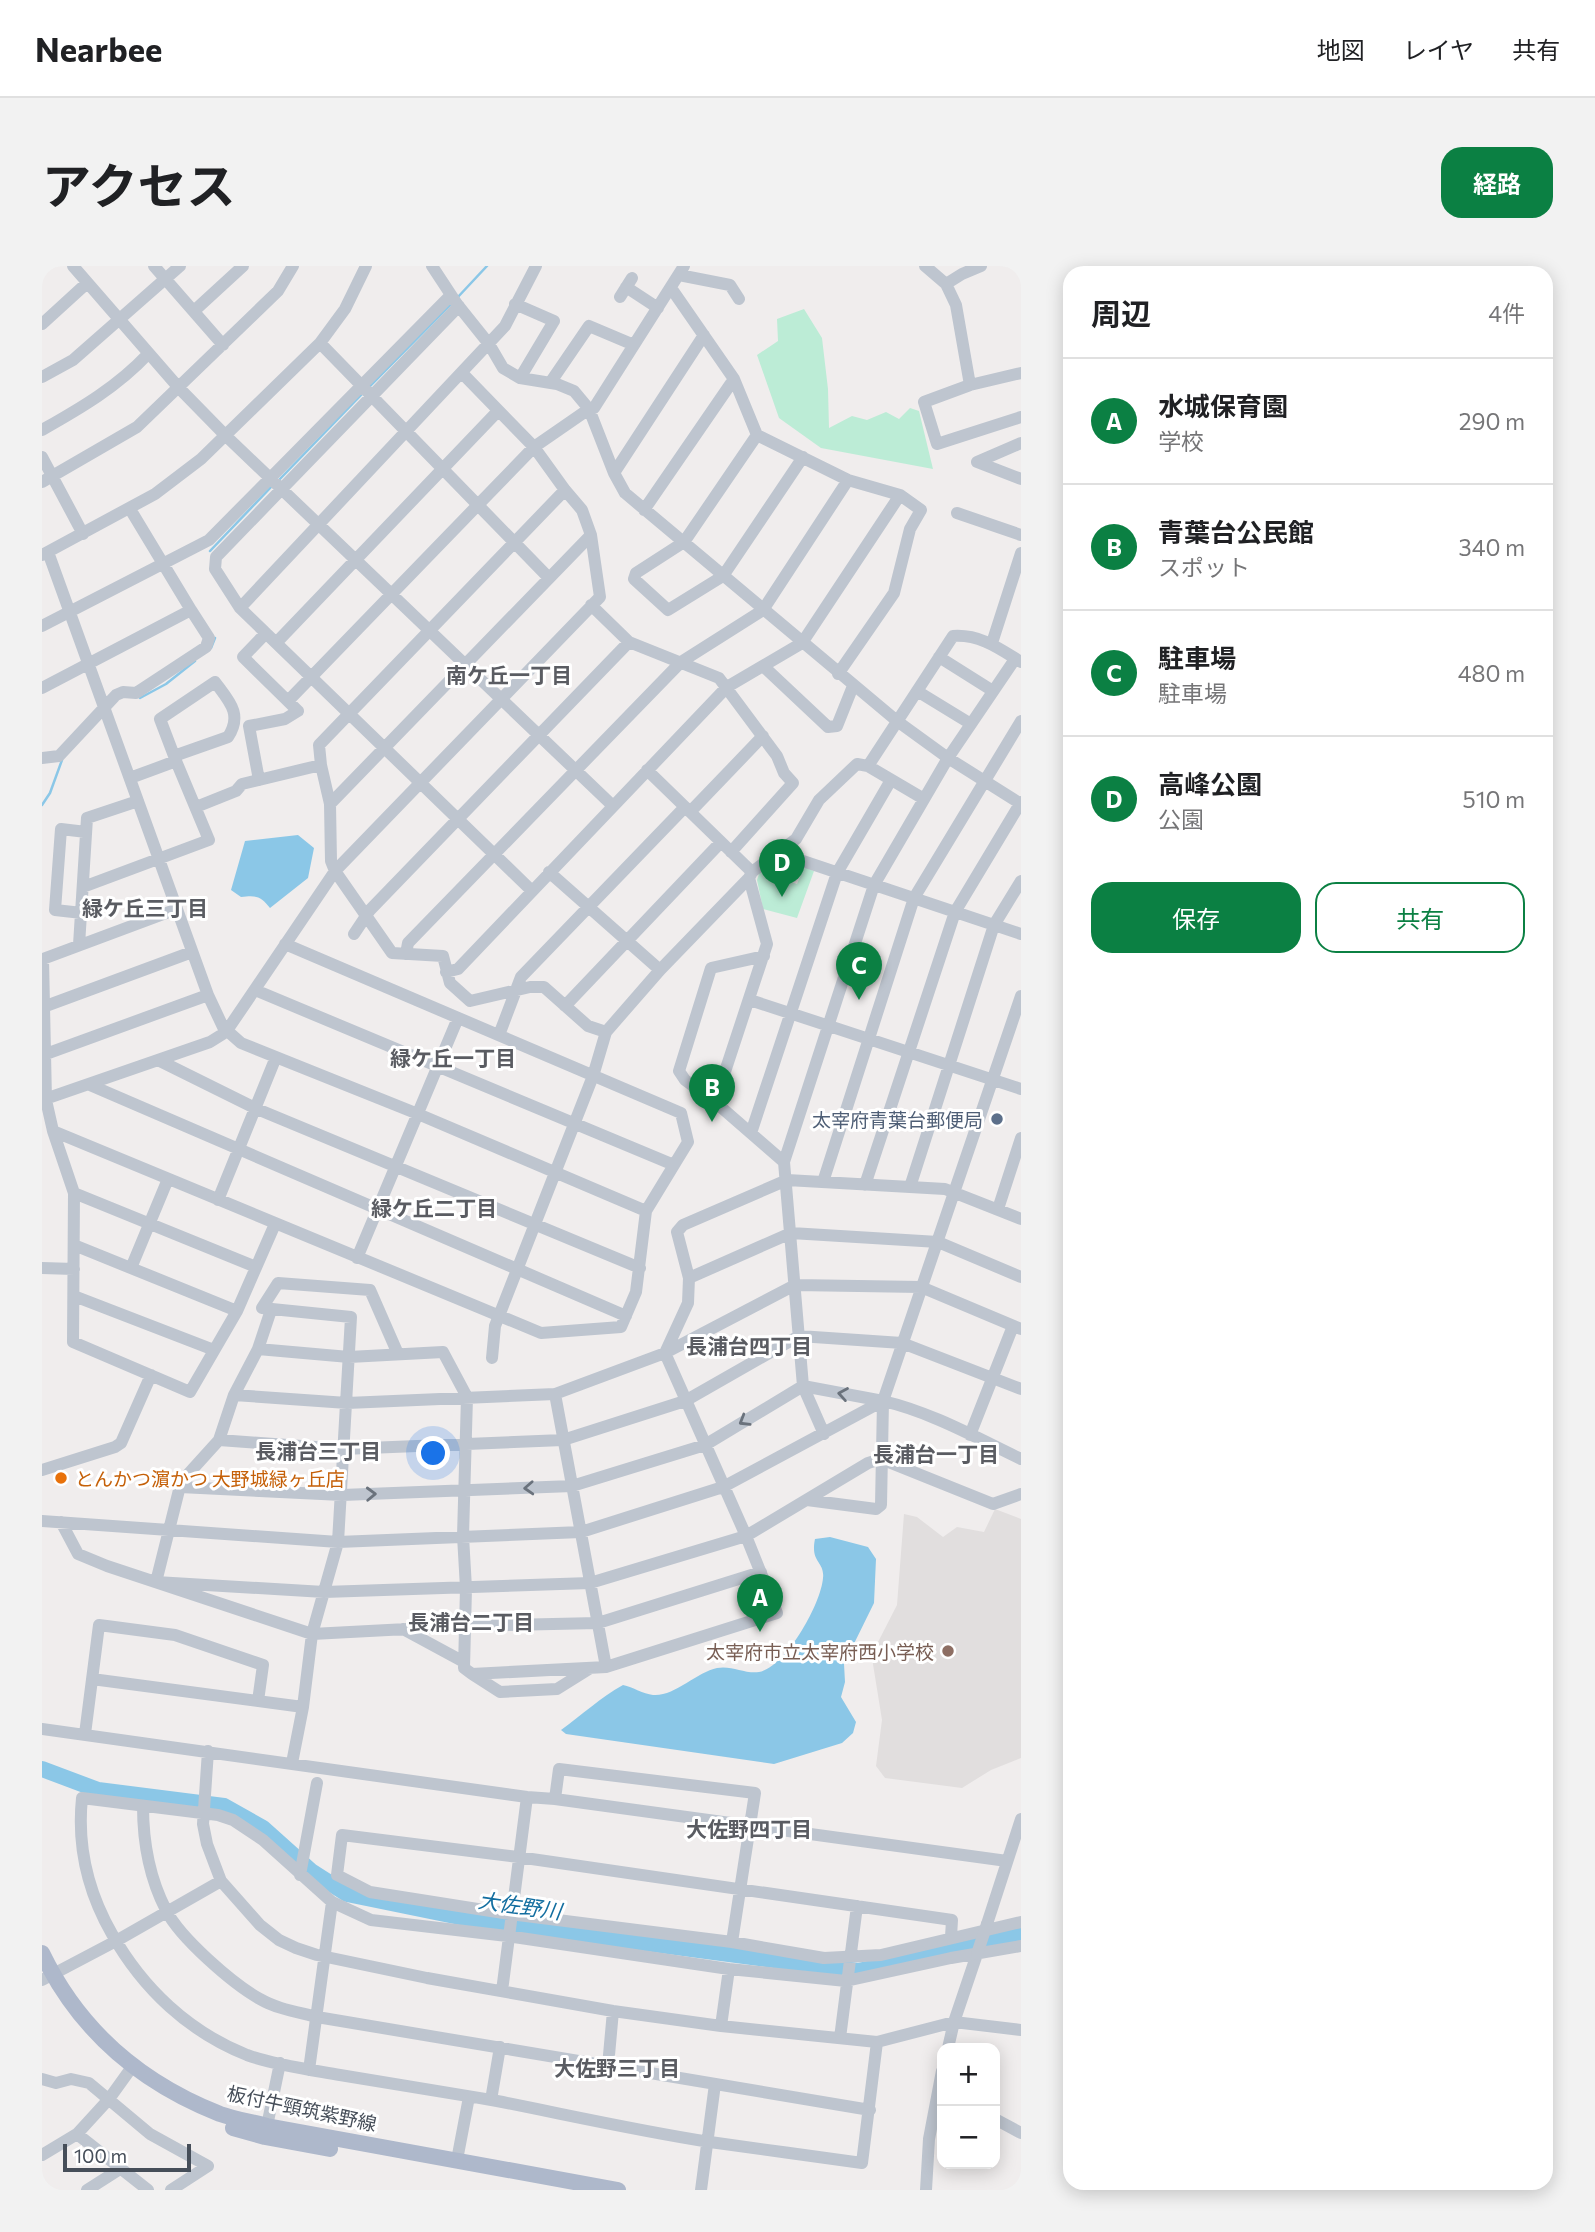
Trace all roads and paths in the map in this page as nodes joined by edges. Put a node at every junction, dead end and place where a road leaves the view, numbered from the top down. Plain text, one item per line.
1 (73, 266) edge
2 (155, 266) edge
3 (180, 266) edge
4 (243, 266) edge
5 (292, 266) edge
6 (366, 266) edge
7 (432, 266) edge
8 (536, 266) edge
9 (925, 266) edge
10 (981, 266) edge
11 (682, 271) edge
12 (166, 279) junction
13 (87, 283) junction
14 (946, 284) junction
15 (626, 287) dead end
16 (671, 288) junction
17 (739, 299) dead end
18 (455, 301) junction
19 (515, 304) junction
20 (658, 308) junction
21 (194, 311) junction
22 (119, 319) junction
23 (42, 324) edge
24 (704, 335) junction
25 (320, 344) junction
26 (489, 344) junction
27 (223, 345) junction
28 (634, 345) junction
29 (148, 354) junction
30 (462, 373) junction
31 (1021, 373) edge
32 (42, 377) edge
33 (520, 378) junction
34 (734, 379) junction
35 (550, 383) junction
36 (361, 385) junction
37 (970, 385) junction
38 (179, 388) junction
39 (371, 396) junction
40 (589, 409) junction
41 (498, 411) junction
42 (1021, 417) edge
43 (42, 430) edge
44 (406, 432) junction
45 (757, 435) junction
46 (226, 436) junction
47 (1021, 443) edge
48 (534, 447) junction
49 (42, 457) edge
50 (803, 457) junction
51 (442, 469) junction
52 (614, 472) junction
53 (271, 478) junction
54 (47, 480) edge
55 (848, 480) junction
56 (1021, 480) edge
57 (281, 488) junction
58 (565, 491) junction
59 (900, 495) junction
60 (478, 505) junction
61 (130, 509) junction
62 (644, 510) junction
63 (957, 513) dead end
64 (319, 524) junction
65 (83, 534) junction
66 (591, 535) junction
67 (1021, 535) edge
68 (514, 542) junction
69 (684, 542) junction
70 (1021, 553) edge
71 (45, 554) edge
72 (356, 560) junction
73 (163, 564) junction
74 (723, 576) junction
75 (549, 578) junction
76 (392, 594) junction
77 (591, 605) junction
78 (240, 608) junction
79 (191, 610) junction
80 (763, 610) junction
81 (70, 611) junction
82 (42, 626) edge
83 (430, 630) junction
84 (266, 633) junction
85 (629, 642) junction
86 (276, 643) junction
87 (802, 643) junction
88 (992, 643) junction
89 (939, 657) junction
90 (1018, 661) edge
91 (681, 662) junction
92 (89, 664) junction
93 (465, 664) junction
94 (763, 666) junction
95 (838, 674) junction
96 (311, 677) junction
97 (853, 686) junction
98 (727, 687) junction
99 (42, 688) edge
100 (917, 691) junction
101 (993, 691) junction
102 (501, 699) junction
103 (288, 702) junction
104 (104, 706) junction
105 (349, 714) junction
106 (1021, 721) edge
107 (897, 722) junction
108 (971, 723) junction
109 (538, 735) junction
110 (763, 736) junction
111 (384, 748) junction
112 (42, 758) edge
113 (948, 758) junction
114 (175, 759) junction
115 (321, 765) junction
116 (868, 766) junction
117 (576, 770) junction
118 (647, 770) junction
119 (130, 779) junction
120 (891, 779) junction
121 (259, 780) junction
122 (985, 781) junction
123 (420, 782) junction
124 (924, 799) junction
125 (138, 801) junction
126 (1021, 803) edge
127 (330, 804) junction
128 (613, 806) junction
129 (196, 807) junction
130 (688, 810) junction
131 (457, 819) junction
132 (86, 832) junction
133 (721, 842) junction
134 (731, 852) junction
135 (779, 853) junction
136 (494, 855) junction
137 (159, 859) junction
138 (335, 871) junction
139 (549, 872) junction
140 (836, 873) junction
141 (750, 875) junction
142 (1021, 881) edge
143 (874, 885) junction
144 (83, 887) junction
145 (531, 890) junction
146 (914, 898) junction
147 (589, 907) junction
148 (177, 909) junction
149 (955, 912) junction
150 (82, 913) junction
151 (367, 917) junction
152 (994, 925) junction
153 (354, 934) dead end
154 (1021, 934) edge
155 (626, 941) junction
156 (285, 944) junction
157 (79, 945) junction
158 (192, 952) junction
159 (406, 954) junction
160 (764, 956) junction
161 (42, 959) edge
162 (660, 970) junction
163 (446, 972) junction
164 (255, 990) junction
165 (517, 990) junction
166 (208, 995) junction
167 (1021, 996) edge
168 (750, 1000) junction
169 (565, 1006) junction
170 (43, 1007) edge
171 (789, 1013) junction
172 (458, 1018) junction
173 (827, 1026) junction
174 (226, 1032) junction
175 (606, 1032) junction
176 (499, 1035) junction
177 (870, 1039) junction
178 (909, 1052) junction
179 (43, 1055) edge
180 (276, 1057) junction
181 (158, 1060) junction
182 (948, 1064) junction
183 (438, 1066) junction
184 (593, 1076) junction
185 (993, 1079) junction
186 (90, 1084) junction
187 (1021, 1088) edge
188 (44, 1100) edge
189 (715, 1102) junction
190 (257, 1109) junction
191 (418, 1114) junction
192 (574, 1124) junction
193 (53, 1131) junction
194 (751, 1132) junction
195 (1021, 1138) edge
196 (240, 1149) junction
197 (784, 1162) junction
198 (674, 1166) junction
199 (395, 1167) junction
200 (555, 1174) junction
201 (168, 1179) junction
202 (787, 1180) junction
203 (823, 1182) junction
204 (865, 1185) junction
205 (910, 1187) junction
206 (955, 1192) junction
207 (74, 1193) junction
208 (218, 1200) junction
209 (378, 1209) junction
210 (998, 1209) junction
211 (646, 1211) junction
212 (1021, 1219) edge
213 (150, 1223) junction
214 (275, 1224) junction
215 (534, 1225) junction
216 (791, 1233) junction
217 (938, 1242) junction
218 (74, 1245) junction
219 (357, 1258) junction
220 (256, 1266) junction
221 (42, 1268) edge
222 (131, 1268) junction
223 (74, 1269) junction
224 (517, 1269) junction
225 (640, 1269) junction
226 (1021, 1277) edge
227 (689, 1278) junction
228 (795, 1285) junction
229 (921, 1287) junction
230 (74, 1296) junction
231 (271, 1310) junction
232 (237, 1311) junction
233 (499, 1316) junction
234 (626, 1316) junction
235 (1017, 1328) edge
236 (799, 1336) junction
237 (902, 1343) junction
238 (258, 1349) junction
239 (214, 1350) junction
240 (665, 1353) junction
241 (398, 1354) junction
242 (349, 1357) junction
243 (492, 1358) dead end
244 (150, 1375) junction
245 (992, 1378) junction
246 (803, 1387) junction
247 (1021, 1389) edge
248 (555, 1394) junction
249 (234, 1395) junction
250 (467, 1397) junction
251 (685, 1401) junction
252 (883, 1401) junction
253 (347, 1403) junction
254 (824, 1434) junction
255 (970, 1435) junction
256 (219, 1440) junction
257 (563, 1440) junction
258 (468, 1444) junction
259 (705, 1445) junction
260 (343, 1449) junction
261 (881, 1459) junction
262 (1021, 1459) edge
263 (42, 1470) edge
264 (572, 1486) junction
265 (180, 1487) junction
266 (723, 1487) junction
267 (465, 1491) junction
268 (1021, 1494) edge
269 (342, 1495) junction
270 (807, 1500) junction
271 (42, 1521) edge
272 (61, 1522) junction
273 (170, 1530) junction
274 (580, 1532) junction
275 (463, 1536) junction
276 (746, 1536) junction
277 (338, 1542) junction
278 (761, 1572) junction
279 (156, 1582) junction
280 (590, 1583) junction
281 (466, 1588) junction
282 (324, 1592) junction
283 (598, 1623) junction
284 (464, 1626) junction
285 (402, 1629) junction
286 (312, 1634) junction
287 (464, 1662) junction
288 (592, 1667) junction
289 (606, 1667) junction
290 (472, 1674) junction
291 (92, 1679) junction
292 (258, 1700) junction
293 (303, 1707) junction
294 (42, 1728) edge
295 (85, 1734) junction
296 (208, 1751) junction
297 (292, 1763) junction
298 (317, 1783) dead end
299 (527, 1797) junction
300 (555, 1799) junction
301 (143, 1806) junction
302 (202, 1813) junction
303 (1021, 1819) edge
304 (749, 1825) junction
305 (518, 1857) junction
306 (1007, 1861) junction
307 (300, 1875) junction
308 (221, 1881) junction
309 (739, 1890) junction
310 (332, 1902) junction
311 (857, 1906) junction
312 (167, 1913) junction
313 (510, 1914) junction
314 (1021, 1922) edge
315 (507, 1936) junction
316 (951, 1937) junction
317 (116, 1941) junction
318 (732, 1942) junction
319 (1021, 1946) edge
320 (42, 1953) edge
321 (977, 1954) junction
322 (325, 1957) junction
323 (849, 1958) junction
324 (729, 1969) junction
325 (45, 1977) edge
326 (846, 1980) junction
327 (502, 1991) junction
328 (613, 2011) junction
329 (317, 2017) junction
330 (954, 2022) junction
331 (721, 2026) junction
332 (1021, 2030) edge
333 (840, 2038) junction
334 (877, 2042) junction
335 (949, 2043) edge
336 (500, 2048) junction
337 (280, 2063) junction
338 (608, 2066) junction
339 (309, 2070) junction
340 (130, 2071) junction
341 (42, 2079) edge
342 (55, 2083) junction
343 (715, 2084) junction
344 (42, 2092) edge
345 (469, 2097) junction
346 (108, 2099) junction
347 (491, 2100) junction
348 (937, 2106) edge
349 (870, 2110) junction
350 (1000, 2122) edge
351 (267, 2126) junction
352 (1021, 2133) edge
353 (77, 2134) junction
354 (708, 2141) junction
355 (42, 2155) edge
356 (457, 2160) junction
357 (120, 2169) junction
358 (87, 2190) edge
359 (148, 2190) edge
360 (171, 2190) edge
361 (556, 2190) edge
362 (618, 2190) edge
363 (701, 2190) edge
364 (926, 2190) edge

1 - 13 street
2 - 12 street
3 - 12 street
4 - 21 street
5 - 27 street
6 - 25 street
7 - 18 street
8 - 19 street
9 - 14 street
10 - 14 street
11 - 16 street
11 - 17 street
12 - 21 street
12 - 22 street
13 - 22 street
13 - 23 street
14 - 37 street
15 - 20 street
16 - 20 street
16 - 24 street
18 - 26 street
18 - 36 street
18 - 39 street
19 - 26 street
19 - 33 street
20 - 28 street
21 - 27 street
22 - 29 street
22 - 32 street
24 - 34 street
24 - 52 street
25 - 36 street
25 - 46 street
26 - 30 street
26 - 33 street
27 - 38 street
28 - 35 street
28 - 40 street
29 - 38 street
29 - 43 street
30 - 41 street
30 - 44 street
31 - 37 street
33 - 35 street
34 - 45 street
34 - 62 street
35 - 40 street
36 - 39 street
36 - 53 street
37 - 42 street
38 - 46 street
38 - 54 street
39 - 44 street
39 - 57 street
40 - 48 street
40 - 52 street
41 - 48 street
41 - 51 street
44 - 51 street
44 - 64 street
45 - 50 street
45 - 69 street
46 - 53 street
46 - 61 street
47 - 56 street
48 - 58 street
48 - 60 street
49 - 54 street
50 - 55 street
50 - 74 street
51 - 60 street
51 - 72 street
52 - 62 street
53 - 57 street
53 - 73 street
54 - 65 street
55 - 59 street
55 - 80 street
57 - 64 street
57 - 78 street
58 - 66 street
58 - 68 street
59 - 87 street
59 - 95 street
60 - 68 street
60 - 76 street
61 - 65 street
61 - 73 street
62 - 69 street
63 - 67 street
64 - 72 street
64 - 78 street
65 - 71 street
66 - 75 street
66 - 77 street
68 - 75 street
68 - 83 street
69 - 74 street
69 - 74 street
70 - 88 street
71 - 81 street
72 - 76 street
72 - 86 street
73 - 79 street
73 - 81 street
74 - 80 street
75 - 93 street
76 - 83 street
76 - 96 street
77 - 85 street
77 - 102 street
78 - 84 street
79 - 92 street
79 - 104 street
80 - 87 street
80 - 91 street
81 - 82 street
81 - 92 street
83 - 93 street
83 - 105 street
84 - 86 street
84 - 103 street
85 - 91 street
85 - 109 street
86 - 96 street
87 - 94 street
87 - 95 street
88 - 89 street
88 - 90 street
89 - 100 street
89 - 101 street
90 - 101 street
91 - 98 street
91 - 117 street
92 - 99 street
92 - 104 street
93 - 102 street
93 - 111 street
94 - 97 street
94 - 98 street
95 - 97 street
96 - 103 street
96 - 105 street
97 - 107 street
98 - 110 street
98 - 118 street
100 - 107 street
100 - 108 street
101 - 108 street
102 - 109 street
102 - 123 street
103 - 121 street
104 - 112 street
104 - 119 street
105 - 111 street
105 - 115 street
106 - 122 street
107 - 113 street
107 - 116 street
108 - 113 street
109 - 117 street
109 - 131 street
110 - 130 street
110 - 134 street
111 - 123 street
111 - 127 street
113 - 122 street
113 - 124 street
114 - 114 street
114 - 119 street
114 - 129 street
115 - 121 street
115 - 127 street
116 - 120 street
116 - 135 street
117 - 128 street
117 - 136 street
118 - 128 street
118 - 130 street
119 - 125 street
120 - 124 street
120 - 140 street
121 - 129 street
122 - 126 street
122 - 146 street
123 - 131 street
123 - 138 street
124 - 143 street
125 - 132 street
125 - 137 street
126 - 149 street
127 - 138 street
128 - 139 street
129 - 137 street
130 - 133 street
130 - 147 street
131 - 136 street
131 - 151 street
132 - 144 street
132 - 150 street
133 - 134 street
133 - 155 street
134 - 141 street
135 - 140 street
135 - 141 street
136 - 145 street
136 - 159 street
137 - 144 street
137 - 148 street
138 - 151 street
138 - 156 street
139 - 145 street
139 - 147 street
140 - 143 street
140 - 171 street
141 - 160 street
141 - 162 street
142 - 152 street
143 - 146 street
143 - 173 street
144 - 150 street
145 - 163 street
146 - 149 street
146 - 177 street
147 - 155 street
147 - 165 street
148 - 157 street
148 - 158 street
149 - 152 street
149 - 178 street
150 - 157 street
151 - 153 street
151 - 159 street
152 - 154 street
152 - 182 street
155 - 162 street
155 - 169 street
156 - 164 street
156 - 172 street
157 - 161 street
158 - 166 street
158 - 170 street
159 - 163 street
160 - 168 street
160 - 189 street
161 - 170 street
162 - 175 street
163 - 165 street
164 - 174 street
164 - 183 street
165 - 169 street
165 - 176 street
166 - 174 street
166 - 179 street
167 - 185 street
168 - 171 street
168 - 189 street
169 - 175 street
170 - 179 street
171 - 173 street
171 - 194 street
172 - 176 street
172 - 183 street
173 - 177 street
173 - 197 street
174 - 180 street
174 - 181 street
175 - 184 street
176 - 184 street
177 - 178 street
177 - 203 street
178 - 182 street
178 - 204 street
179 - 188 street
180 - 190 street
180 - 191 street
181 - 186 street
181 - 190 street
182 - 185 street
182 - 205 street
183 - 191 street
183 - 192 street
184 - 192 street
184 - 198 street
185 - 187 street
185 - 206 street
186 - 188 street
186 - 196 street
188 - 193 street
189 - 194 street
190 - 196 street
190 - 199 street
191 - 199 street
191 - 200 street
192 - 198 street
192 - 200 street
193 - 201 street
193 - 207 street
194 - 197 street
195 - 210 street
196 - 208 street
196 - 209 street
197 - 202 street
198 - 211 street
199 - 209 street
199 - 215 street
200 - 211 street
200 - 215 street
201 - 208 street
201 - 213 street
202 - 203 street
202 - 216 street
202 - 227 street
203 - 204 street
204 - 205 street
205 - 206 street
206 - 210 street
206 - 217 street
207 - 213 street
207 - 218 street
208 - 214 street
209 - 219 street
209 - 224 street
210 - 212 street
211 - 225 street
213 - 220 street
213 - 222 street
214 - 219 street
214 - 220 street
215 - 224 street
215 - 225 street
216 - 217 street
216 - 227 street
216 - 228 street
217 - 226 street
217 - 229 street
218 - 222 street
218 - 223 street
219 - 233 street
220 - 232 street
221 - 223 street
222 - 232 street
223 - 230 street
224 - 233 street
224 - 234 street
225 - 234 street
227 - 240 street
228 - 229 street
228 - 236 street
228 - 240 street
229 - 235 street
229 - 237 street
230 - 239 street
230 - 244 street
231 - 238 street
231 - 241 street
231 - 242 street
232 - 239 street
233 - 234 street
233 - 243 street
235 - 245 street
236 - 237 street
236 - 246 street
236 - 251 street
237 - 245 street
237 - 252 street
238 - 242 street
238 - 249 street
239 - 244 street
240 - 248 street
240 - 251 street
241 - 242 street
241 - 250 street
242 - 253 street
244 - 263 street
245 - 247 street
245 - 255 street
252 -> 246 street
246 - 254 street
246 -> 259 street
248 - 250 street
248 - 257 street
249 - 253 street
249 - 256 street
250 - 253 street
250 - 258 street
251 - 257 street
251 - 259 street
252 - 254 street
252 - 255 street
252 - 261 street
253 - 260 street
254 - 266 street
255 - 262 street
256 - 260 street
256 - 265 street
257 - 258 street
257 - 264 street
258 - 260 street
258 - 267 street
259 - 264 street
259 - 266 street
260 - 269 street
261 - 268 street
261 - 270 street
261 - 270 street
264 -> 267 street
264 - 274 street
265 - 269 street
265 - 273 street
266 - 274 street
266 - 276 street
269 -> 267 street
267 - 275 street
269 - 277 street
270 - 276 street
271 - 272 street
272 - 273 street
272 - 279 street
273 - 277 street
273 - 279 street
274 - 275 street
274 - 280 street
275 - 277 street
275 - 281 street
276 - 278 street
276 - 280 street
277 - 282 street
278 - 283 street
278 - 289 street
279 - 282 street
279 - 286 street
280 - 281 street
280 - 283 street
281 - 282 street
281 - 284 street
282 - 286 street
283 - 284 street
283 - 289 street
284 - 285 street
284 - 287 street
285 - 286 street
285 - 287 street
286 - 293 street
287 - 290 street
288 - 289 street
288 - 290 street
288 - 290 street
291 - 292 street
291 - 292 street
291 - 295 street
292 - 293 street
293 - 297 street
294 - 295 street
295 - 296 street
296 - 297 street
296 - 302 street
297 - 299 street
298 - 307 street
299 - 300 street
299 - 305 street
300 - 304 street
300 - 304 street
301 - 302 street
301 - 312 street
301 - 317 street
302 - 307 street
302 - 308 street
303 - 306 street
304 - 306 street
304 - 309 street
305 - 309 street
305 - 313 street
305 - 313 street
306 - 321 street, bridge
307 - 310 street
308 - 312 street
308 - 322 street
309 - 311 street
309 - 318 street
310 - 315 street
310 - 322 street
311 - 316 street
311 - 323 street
312 - 317 street
312 - 329 street
313 - 315 street
313 - 318 street
314 - 316 street
315 - 324 street
315 - 327 street
316 - 323 street
317 - 325 street
317 - 337 street
318 - 323 street
319 - 321 street
320 - 325 main road, 板付牛頸筑紫野線
321 - 326 street
321 - 330 street
322 - 327 street
322 - 329 street
323 - 326 street
324 - 326 street
324 - 331 street
325 - 340 main road, 板付牛頸筑紫野線
326 - 333 street
327 - 328 street
328 - 331 street
328 - 338 street
329 - 336 street
329 - 339 street
330 - 332 street
330 - 334 street
330 - 335 street
331 - 333 street
333 - 334 street
334 - 349 street
336 - 338 street
336 - 347 street
337 - 339 street
337 - 351 street
338 - 343 street
339 - 345 street
340 - 346 street
340 - 351 main road, 板付牛頸筑紫野線
340 - 361 main road, 板付牛頸筑紫野線
341 - 342 street
342 - 344 street
342 - 346 street
343 - 349 street
343 - 354 street
345 - 347 street
345 - 356 street
346 - 353 street
346 - 360 street
347 - 354 street
348 - 364 street
349 - 354 street
350 - 352 street
351 - 356 main road, 板付牛頸筑紫野線
353 - 355 street
353 - 357 street
354 - 363 street
356 - 362 main road, 板付牛頸筑紫野線
357 - 358 street
357 - 359 street

